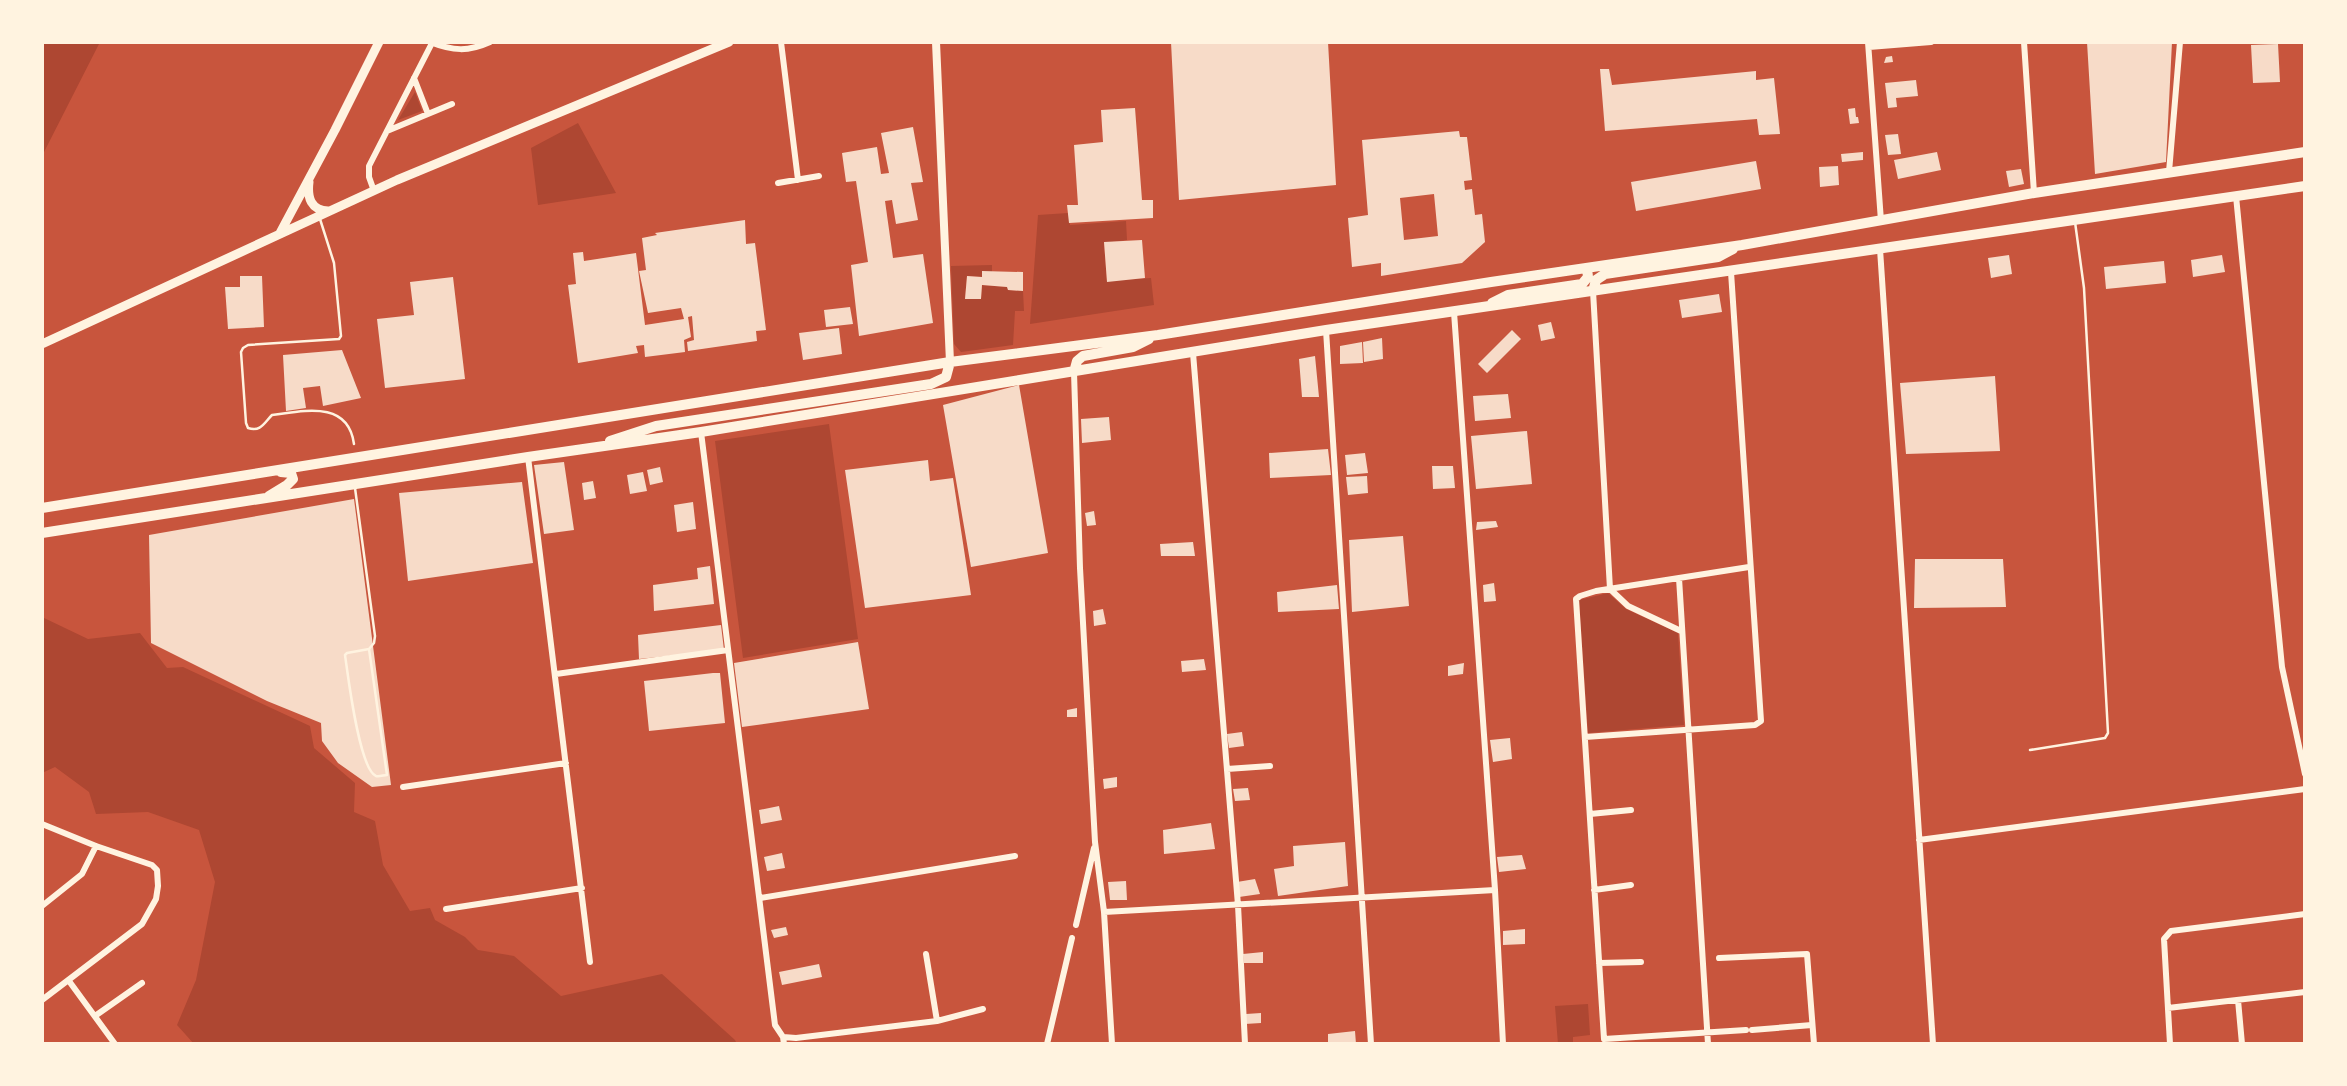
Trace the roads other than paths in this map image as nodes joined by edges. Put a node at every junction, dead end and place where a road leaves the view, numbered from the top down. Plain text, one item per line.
1 (379, 42) edge
2 (490, 42) edge
3 (729, 42) edge
4 (781, 42) edge
5 (936, 42) edge
6 (1930, 42) edge
7 (2024, 42) edge
8 (2180, 42) edge
9 (431, 43) edge
10 (1869, 44) edge
11 (414, 78) junction
12 (452, 103) dead end
13 (428, 114) junction
14 (387, 131) junction
15 (2305, 152) edge
16 (2169, 172) junction
17 (819, 176) dead end
18 (310, 177) junction
19 (798, 180) junction
20 (778, 183) dead end
21 (2305, 186) edge
22 (374, 191) junction
23 (2034, 193) junction
24 (2236, 196) junction
25 (330, 211) junction
26 (319, 216) junction
27 (2075, 220) junction
28 (1881, 221) junction
29 (280, 233) junction
30 (1742, 245) junction
31 (1880, 249) junction
32 (1587, 268) junction
33 (1731, 272) junction
34 (1593, 291) junction
35 (1483, 307) junction
36 (1454, 312) junction
37 (1326, 330) junction
38 (1158, 335) junction
39 (42, 344) edge
40 (1193, 353) junction
41 (950, 362) junction
42 (1074, 372) junction
43 (701, 432) junction
44 (354, 444) dead end
45 (594, 448) junction
46 (528, 457) junction
47 (262, 473) junction
48 (355, 485) junction
49 (263, 499) junction
50 (42, 508) edge
51 (42, 533) edge
52 (1749, 567) junction
53 (1679, 578) junction
54 (1609, 589) junction
55 (1681, 631) junction
56 (369, 649) junction
57 (729, 650) junction
58 (555, 674) junction
59 (1688, 729) junction
60 (1585, 737) junction
61 (2030, 750) dead end
62 (566, 763) junction
63 (1270, 766) dead end
64 (1227, 769) junction
65 (2305, 774) edge
66 (403, 788) dead end
67 (2305, 789) edge
68 (1631, 810) dead end
69 (1590, 814) junction
70 (42, 824) edge
71 (1919, 840) junction
72 (1095, 842) junction
73 (96, 846) junction
74 (1015, 856) dead end
75 (1631, 885) dead end
76 (582, 888) junction
77 (1495, 890) junction
78 (1594, 890) junction
79 (760, 898) junction
80 (1362, 898) junction
81 (1238, 905) junction
82 (42, 906) edge
83 (446, 909) dead end
84 (1104, 912) junction
85 (2305, 914) edge
86 (1076, 925) dead end
87 (1072, 938) dead end
88 (926, 954) dead end
89 (1718, 958) dead end
90 (590, 962) dead end
91 (1641, 962) dead end
92 (1599, 963) junction
93 (69, 981) junction
94 (142, 983) dead end
95 (2305, 992) edge
96 (42, 1000) edge
97 (2238, 1000) junction
98 (2168, 1008) junction
99 (983, 1009) dead end
100 (95, 1016) junction
101 (937, 1021) junction
102 (1812, 1025) junction
103 (1707, 1033) junction
104 (783, 1040) edge
105 (115, 1044) edge
106 (1047, 1044) edge
107 (1112, 1044) edge
108 (1245, 1044) edge
109 (1371, 1044) edge
110 (1503, 1044) edge
111 (1708, 1044) edge
112 (1814, 1044) edge
113 (1933, 1044) edge
114 (2170, 1044) edge
115 (2242, 1044) edge

1 - 18 main road
2 - 9 street
3 - 22 main road
4 - 19 street
5 - 41 street
6 - 10 street
7 - 23 street
8 - 16 street
9 - 11 street
10 - 28 street
11 - 13 street
11 - 14 street
12 - 13 street
13 - 14 street
14 - 22 street
15 - 16 highway
16 - 23 highway
17 - 19 street
18 - 25 main road
18 - 29 main road
19 - 20 street
21 - 24 highway
22 - 25 main road
23 - 28 highway
24 - 27 highway
24 - 65 street
25 - 26 main road
26 - 29 main road
26 - 44 lane
27 - 31 highway
27 - 61 lane
28 - 30 highway
29 - 39 main road
30 - 32 highway
30 - 34 highway
31 - 33 highway
31 - 71 street
32 - 35 highway
32 - 38 highway
33 - 34 highway
33 - 52 street
34 - 35 highway
34 - 54 street
35 - 36 highway
36 - 37 highway
36 - 77 street
37 - 40 highway
37 - 80 street
38 - 41 highway
38 - 42 highway
40 - 42 highway
40 - 64 street
41 - 45 highway
41 - 47 highway
42 - 43 highway
42 - 72 street
43 - 45 highway
43 - 57 street
45 - 46 highway
46 - 48 highway
46 - 58 street
47 - 49 highway
47 - 50 highway
48 - 49 highway
48 - 56 lane
49 - 51 highway
52 - 53 street
52 - 59 street
53 - 54 street
53 - 55 street
54 - 55 street
54 - 60 street
55 - 59 street
56 - 56 lane
57 - 58 street
57 - 79 street
58 - 62 street
59 - 60 street
59 - 103 street
60 - 69 street
62 - 66 street
62 - 76 street
63 - 64 street
64 - 81 street
67 - 71 street
68 - 69 street
69 - 78 street
70 - 73 street
71 - 113 street
72 - 84 street
72 - 86 street
73 - 82 street
73 - 93 street
74 - 79 street
75 - 78 street
76 - 83 street
76 - 90 street
77 - 80 street
77 - 110 street
78 - 92 street
79 - 104 street
80 - 81 street
80 - 109 street
81 - 84 street
81 - 108 street
84 - 107 street
85 - 98 street
87 - 106 street
88 - 101 street
89 - 102 street
91 - 92 street
92 - 103 street
93 - 96 street
93 - 100 street
94 - 100 street
95 - 97 street
97 - 98 street
97 - 115 street
98 - 114 street
99 - 101 street
100 - 105 street
101 - 104 street
102 - 103 street
102 - 112 street
103 - 111 street

